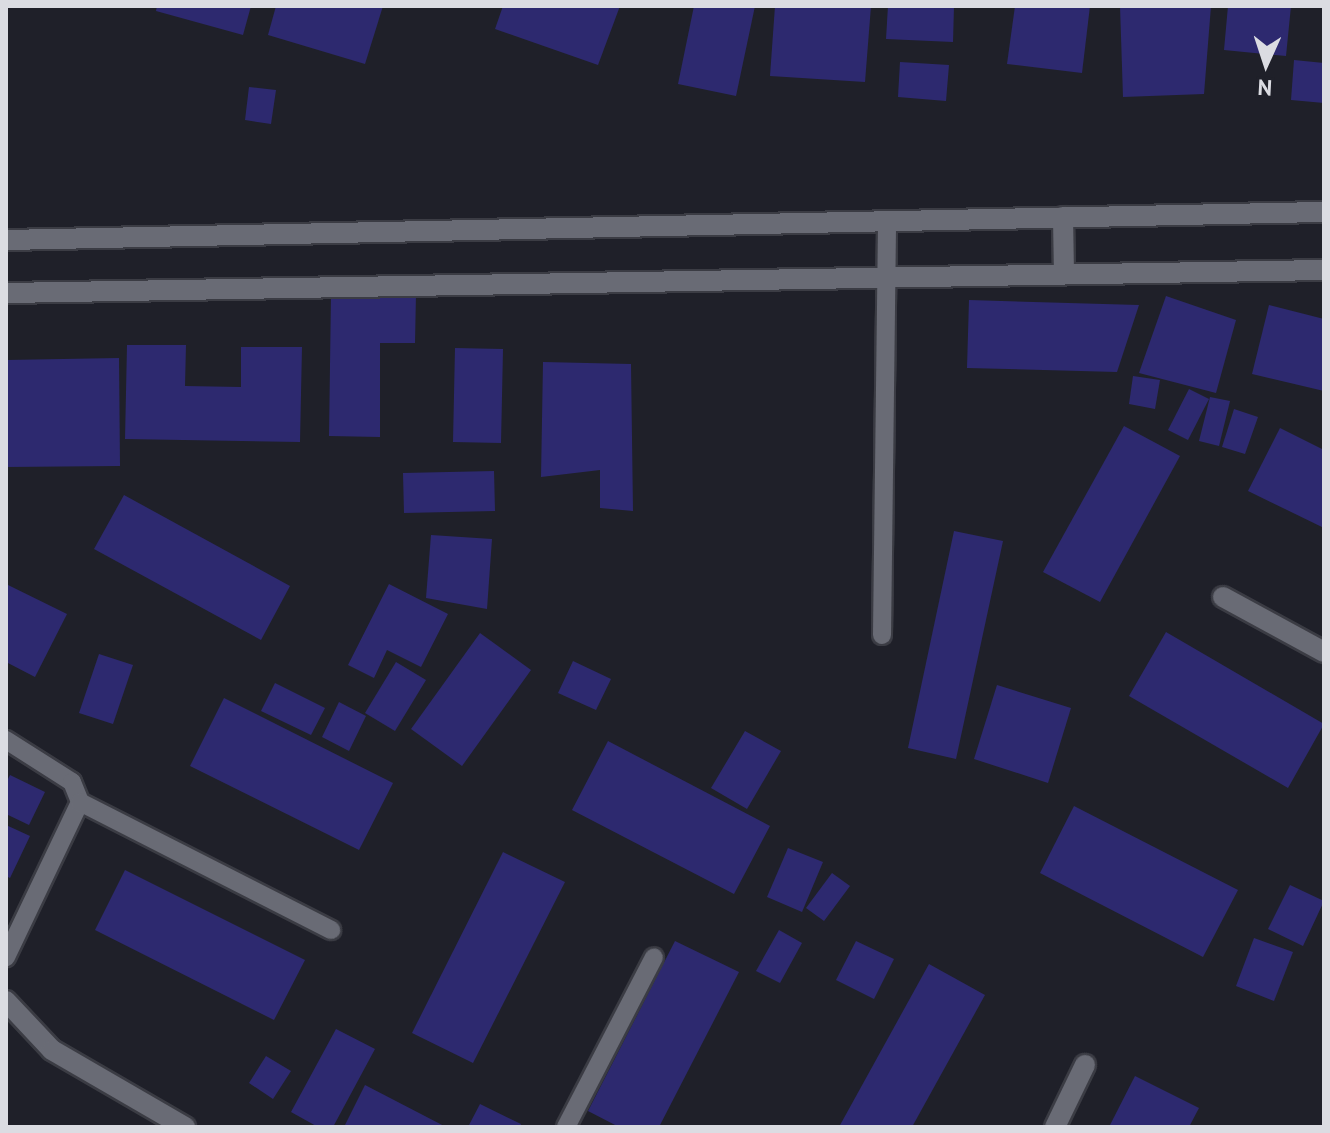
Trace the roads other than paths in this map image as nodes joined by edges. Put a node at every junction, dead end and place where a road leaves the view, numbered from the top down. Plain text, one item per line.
1 (1324, 212) edge
2 (1063, 217) junction
3 (887, 221) junction
4 (6, 240) edge
5 (1324, 270) edge
6 (1064, 274) junction
7 (887, 276) junction
8 (6, 293) edge
9 (1223, 597) dead end
10 (882, 635) dead end
11 (1324, 652) edge
12 (6, 740) edge
13 (80, 802) junction
14 (331, 930) dead end
15 (6, 957) edge
16 (654, 957) dead end
17 (6, 1001) edge
18 (1085, 1065) dead end
19 (185, 1127) edge
20 (566, 1127) edge
21 (1055, 1127) edge

1 - 2 street
2 - 3 street
2 - 6 street
3 - 4 street
3 - 7 lane
5 - 6 street
6 - 7 street
7 - 8 street
7 - 10 lane
9 - 11 street
12 - 13 lane
13 - 14 lane
13 - 15 lane
16 - 20 lane
17 - 19 street
18 - 21 street

